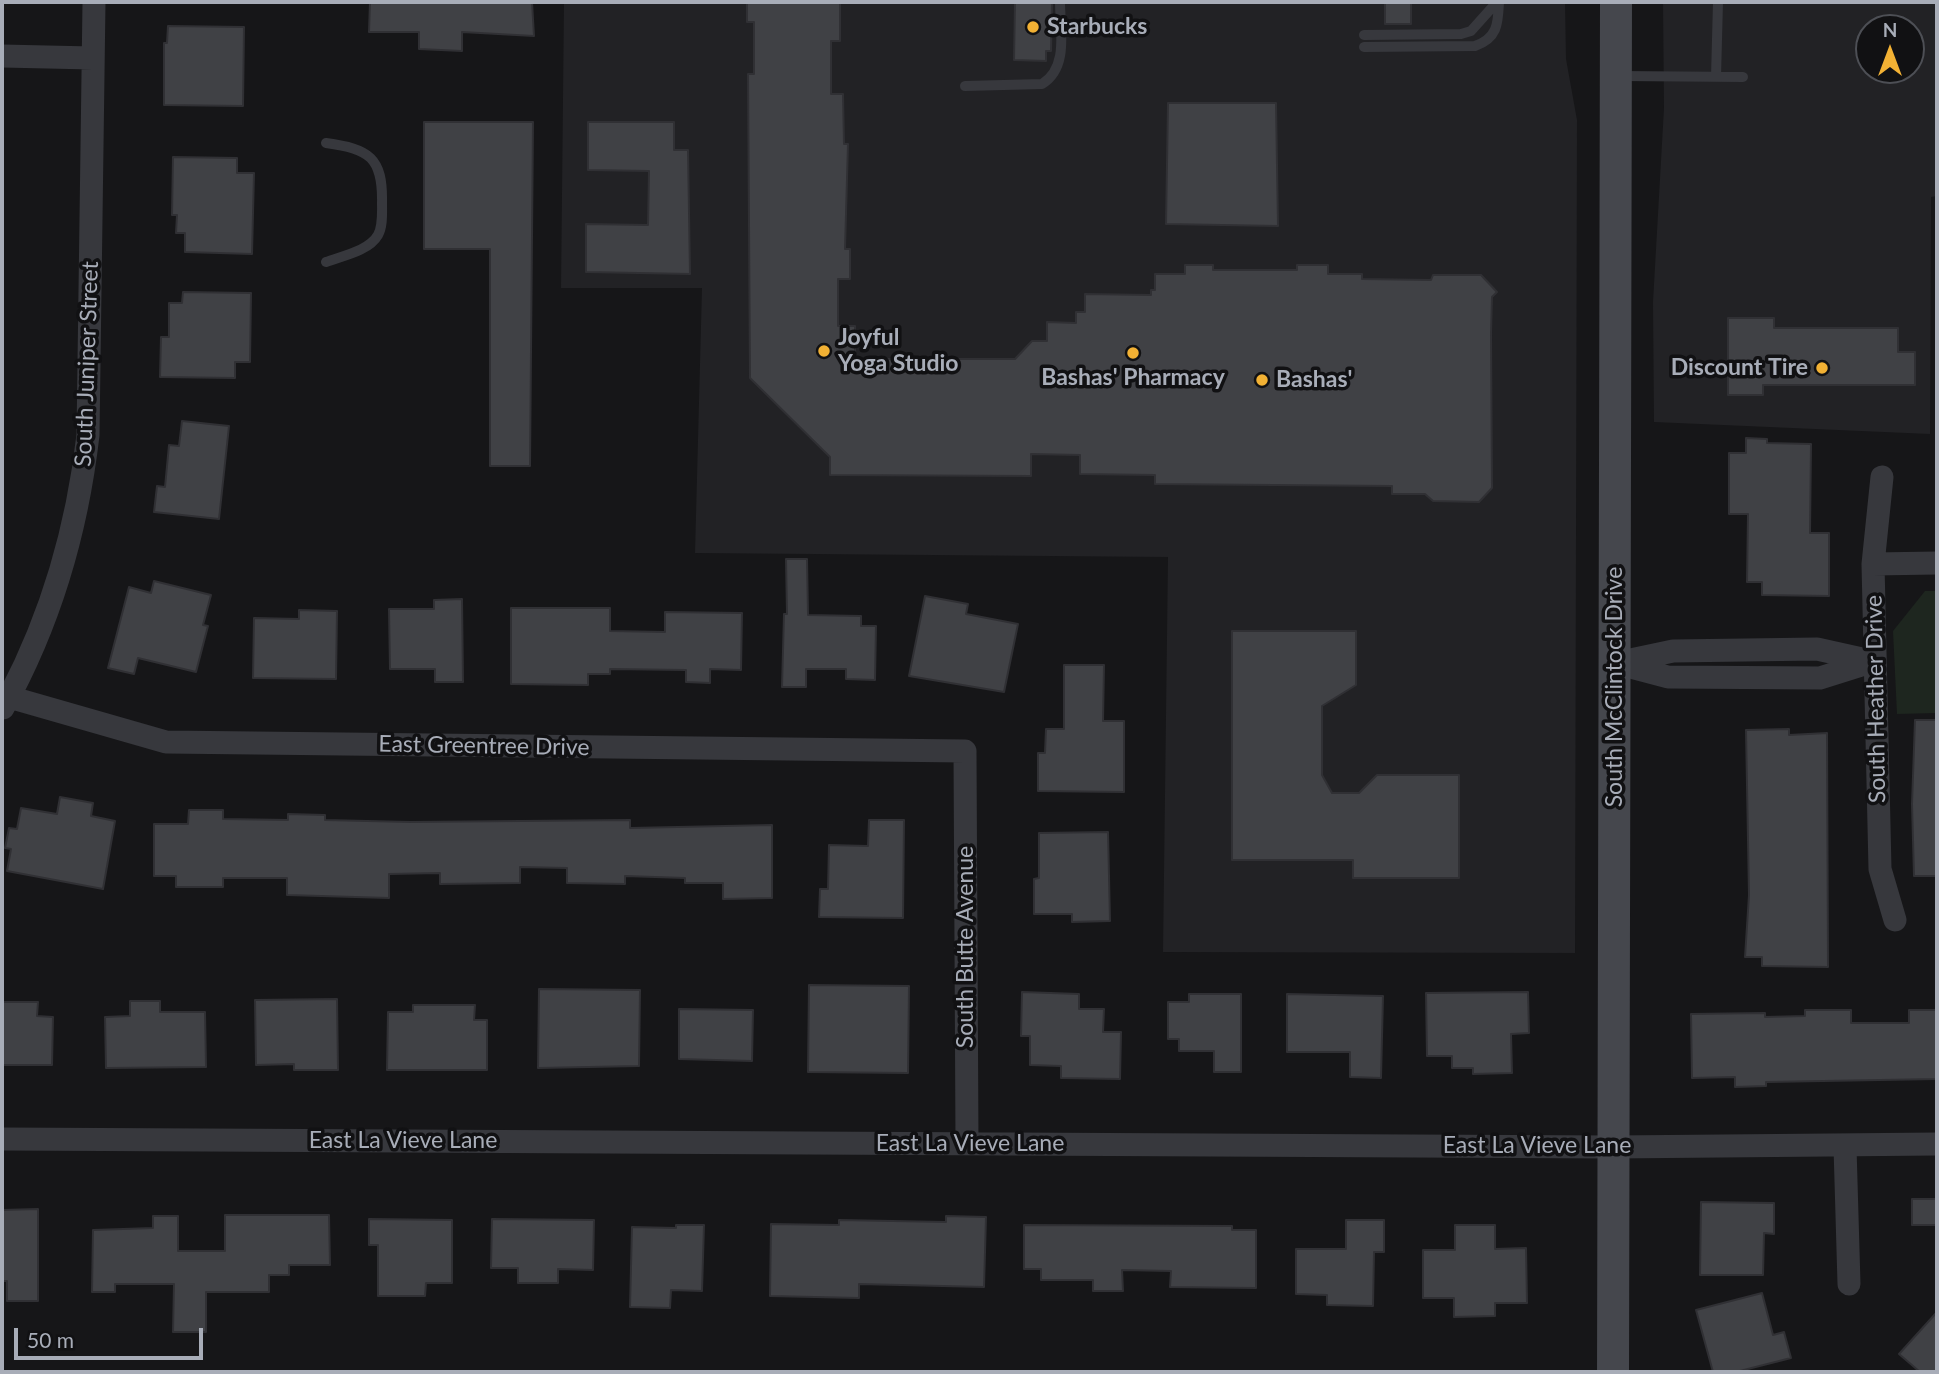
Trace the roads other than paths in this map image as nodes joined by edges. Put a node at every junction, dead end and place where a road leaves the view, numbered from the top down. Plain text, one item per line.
1 (94, 2) edge
2 (1060, 2) edge
3 (1498, 2) edge
4 (1616, 2) edge
5 (1718, 2) edge
6 (1364, 35) dead end
7 (1364, 47) dead end
8 (2, 56) edge
9 (93, 58) junction
10 (1616, 76) junction
11 (1716, 77) junction
12 (1743, 77) dead end
13 (965, 86) dead end
14 (326, 143) dead end
15 (326, 262) dead end
16 (1882, 477) dead end
17 (1937, 563) edge
18 (1873, 564) junction
19 (1874, 661) junction
20 (1615, 663) junction
21 (6, 704) edge
22 (965, 751) joint
23 (1895, 920) dead end
24 (2, 1139) edge
25 (967, 1144) junction
26 (1937, 1144) edge
27 (1845, 1146) junction
28 (1614, 1147) junction
29 (1849, 1284) dead end
30 (1613, 1372) edge

1 - 9 street, South Juniper Street
2 - 13 lane
3 - 6 lane
3 - 7 lane
4 - 10 main road, South McClintock Drive
5 - 11 lane
8 - 9 street
9 - 21 street, South Juniper Street
10 - 11 lane
10 - 20 main road, South McClintock Drive
11 - 12 lane
14 - 15 lane
16 - 18 street, South Heather Drive
17 - 18 street
18 - 19 street, South Heather Drive
19 - 20 street
19 - 23 street, South Heather Drive
20 - 28 main road, South McClintock Drive
21 - 22 street, East Greentree Drive
22 - 25 street, South Butte Avenue
24 - 25 street, East La Vieve Lane
25 - 28 street, East La Vieve Lane
26 - 27 street, East La Vieve Lane
27 - 28 street, East La Vieve Lane
27 - 29 street
28 - 30 main road, South McClintock Drive

